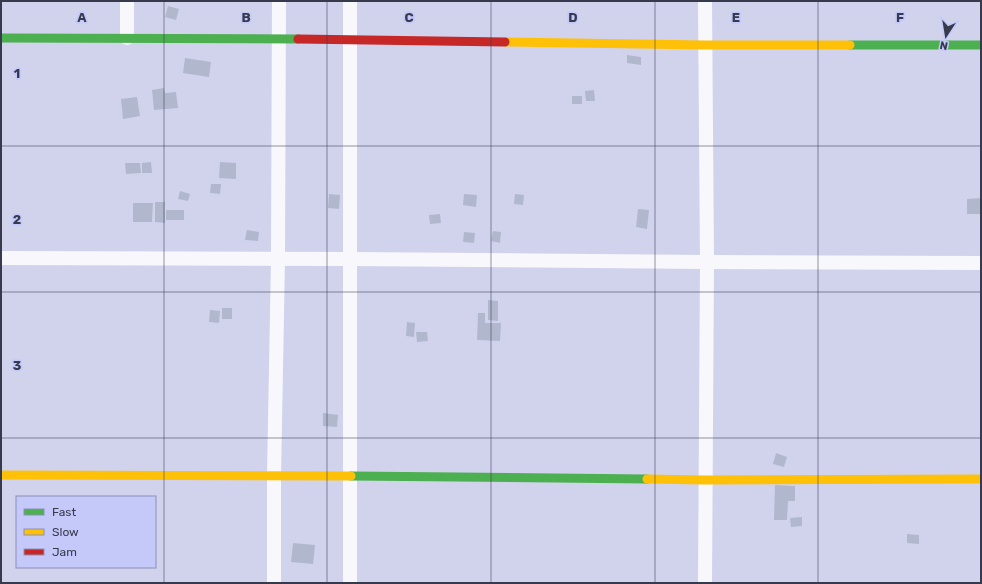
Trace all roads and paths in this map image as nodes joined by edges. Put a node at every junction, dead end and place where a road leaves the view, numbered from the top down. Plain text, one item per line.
1 (127, 1) edge
2 (279, 1) edge
3 (350, 1) edge
4 (705, 1) edge
5 (1, 38) edge
6 (127, 38) junction
7 (279, 40) junction
8 (350, 40) junction
9 (705, 45) junction
10 (981, 45) edge
11 (1, 258) edge
12 (278, 259) junction
13 (350, 259) junction
14 (706, 262) junction
15 (981, 263) edge
16 (1, 475) edge
17 (274, 476) junction
18 (350, 476) junction
19 (981, 479) edge
20 (705, 480) junction
21 (274, 583) edge
22 (350, 583) edge
23 (705, 583) edge

1 - 6 street
2 - 7 street
3 - 8 street
4 - 9 street
5 - 6 street
6 - 7 street
7 - 8 street
7 - 12 street
8 - 9 street
8 - 13 street
9 - 10 street
9 - 14 street
11 - 12 street
12 - 13 street
12 - 17 street
13 - 14 street
13 - 18 street
14 - 15 street
14 - 20 street
16 - 17 street
17 - 18 street
17 - 21 street
18 - 20 street
18 - 22 street
19 - 20 street
20 - 23 street

